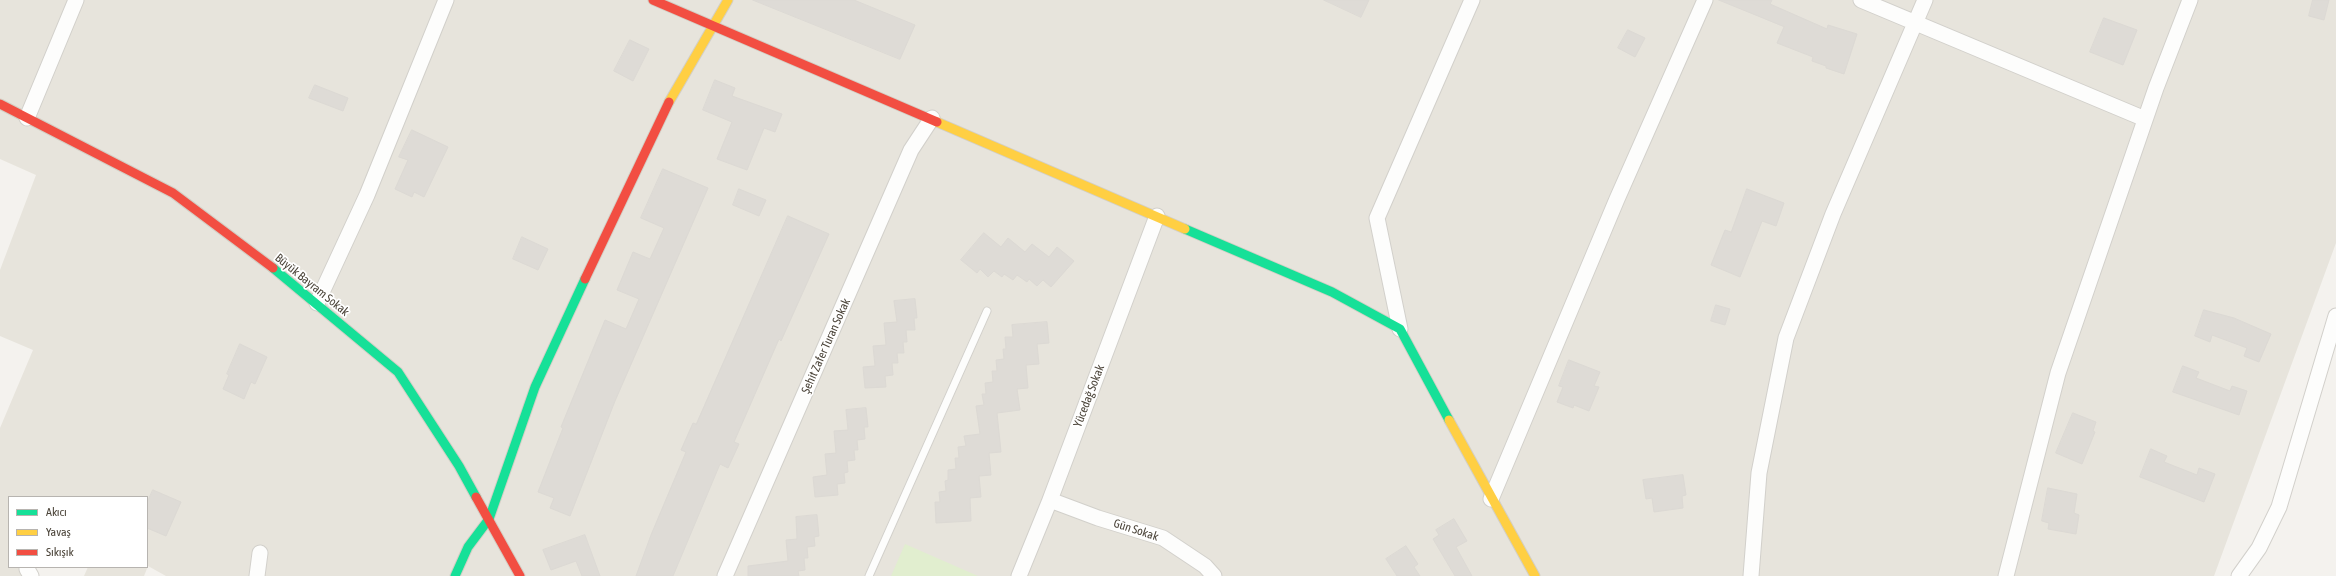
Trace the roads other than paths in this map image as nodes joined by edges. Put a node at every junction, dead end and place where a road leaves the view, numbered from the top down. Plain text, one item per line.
1 (76, 0) edge
2 (446, 0) edge
3 (653, 0) edge
4 (728, 0) edge
5 (1472, 0) edge
6 (1705, 0) edge
7 (1861, 0) edge
8 (1925, 0) edge
9 (2190, 0) edge
10 (1915, 22) junction
11 (714, 26) junction
12 (0, 104) edge
13 (27, 118) junction
14 (932, 118) junction
15 (2145, 119) junction
16 (1158, 216) junction
17 (317, 303) junction
18 (988, 311) dead end
19 (2336, 316) edge
20 (1400, 329) junction
21 (1491, 499) junction
22 (1050, 500) junction
23 (489, 519) junction
24 (260, 553) dead end
25 (257, 576) edge
26 (455, 576) edge
27 (520, 576) edge
28 (725, 576) edge
29 (869, 576) edge
30 (1019, 576) edge
31 (1214, 576) edge
32 (1536, 576) edge
33 (1751, 576) edge
34 (2006, 576) edge
35 (2239, 576) edge

1 - 13 street
2 - 17 street
3 - 11 street
4 - 11 street
5 - 20 street
6 - 21 street
7 - 10 street
8 - 10 street
9 - 15 street
10 - 15 street
10 - 33 street
11 - 14 street
11 - 23 street
12 - 13 street, Büyük Bayram Sokak
13 - 17 street, Büyük Bayram Sokak
14 - 16 street
14 - 28 street, Şehit Zafer Turan Sokak
15 - 34 street
16 - 20 street
16 - 22 street, Yücedağ Sokak
17 - 23 street, Büyük Bayram Sokak
18 - 29 lane
19 - 35 street
20 - 21 street
21 - 32 street
22 - 30 street, Yücedağ Sokak
22 - 31 street, Gün Sokak
23 - 26 street
23 - 27 street, Büyük Bayram Sokak
24 - 25 street

